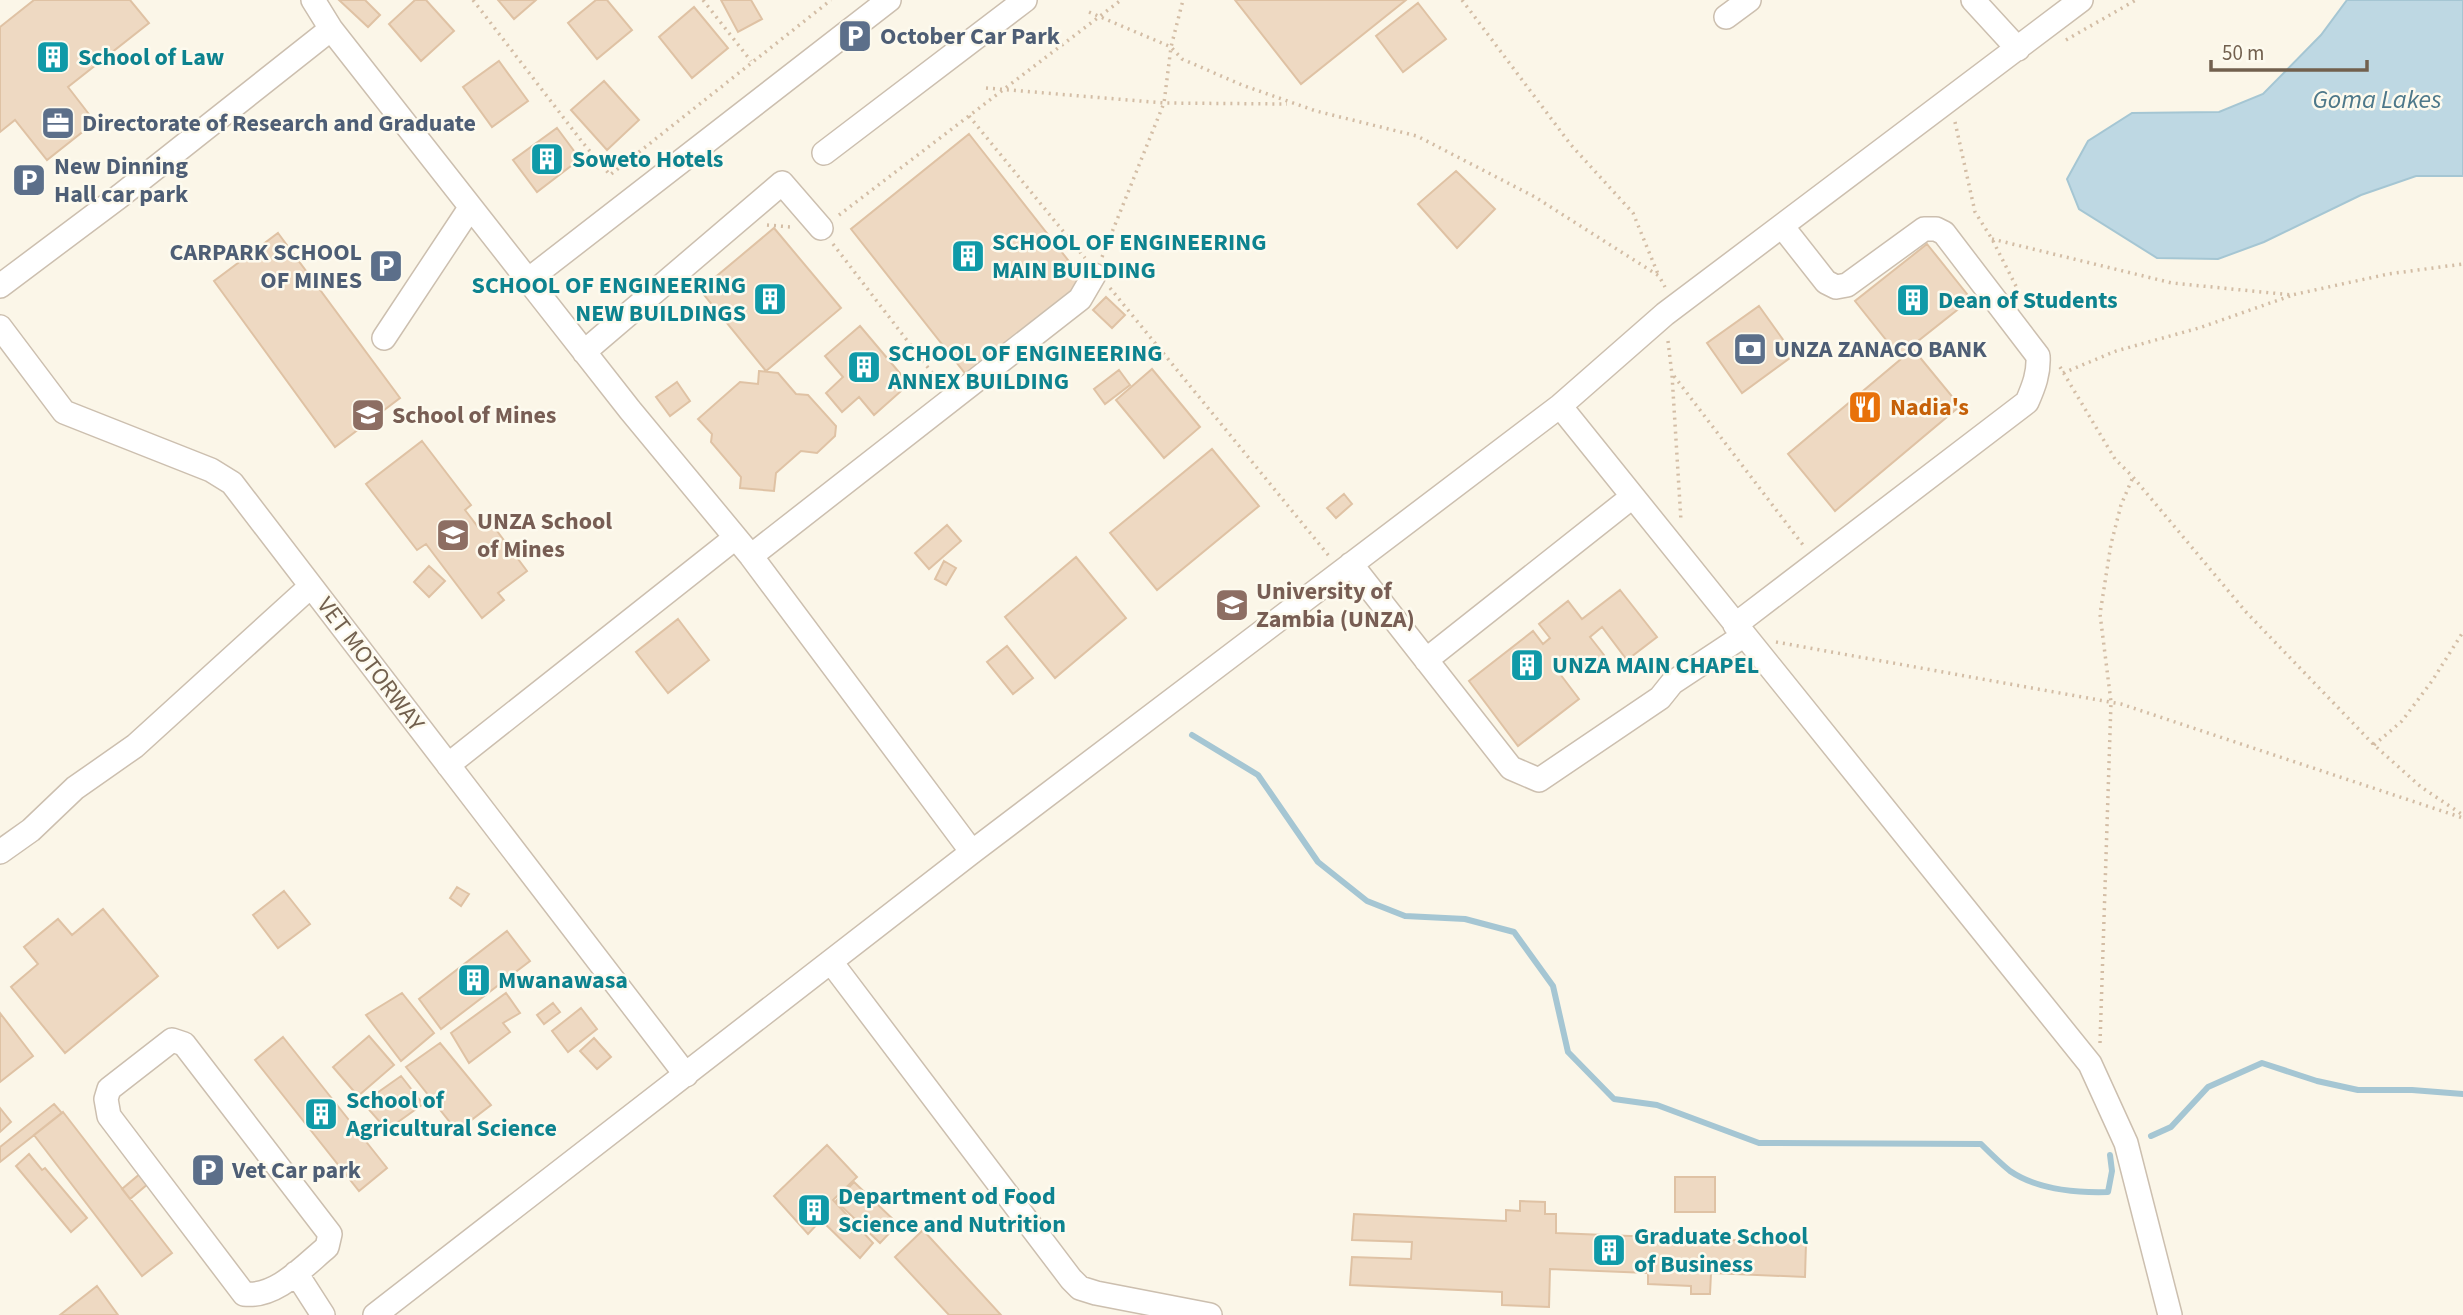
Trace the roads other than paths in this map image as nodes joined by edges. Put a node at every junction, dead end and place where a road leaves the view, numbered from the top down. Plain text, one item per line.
1 (313, 0) edge
2 (890, 0) edge
3 (1025, 0) edge
4 (1749, 0) edge
5 (1973, 0) edge
6 (2081, 0) edge
7 (1726, 17) dead end
8 (331, 29) junction
9 (2018, 49) junction
10 (824, 153) dead end
11 (470, 208) junction
12 (1782, 226) junction
13 (821, 228) road end
14 (1095, 273) road end
15 (528, 280) junction
16 (0, 286) edge
17 (0, 327) edge
18 (384, 338) dead end
19 (584, 352) junction
20 (1560, 406) junction
21 (1632, 497) junction
22 (735, 538) junction
23 (751, 556) junction
24 (1346, 568) junction
25 (311, 586) junction
26 (1739, 631) junction
27 (1426, 660) junction
28 (448, 765) junction
29 (0, 852) edge
30 (972, 852) junction
31 (831, 962) junction
32 (686, 1074) junction
33 (296, 1273) junction
34 (323, 1315) edge
35 (375, 1315) edge
36 (1210, 1315) edge
37 (2170, 1315) edge

1 - 8 street
2 - 15 street
3 - 10 street
4 - 7 street
5 - 9 street
6 - 9 street
8 - 11 street
8 - 16 street
9 - 12 street
11 - 15 street
11 - 18 street
12 - 20 street
12 - 26 street
13 - 19 street
14 - 23 street
15 - 19 street
17 - 25 street, VET MOTORWAY
19 - 22 street
20 - 21 street
20 - 24 street
21 - 26 street
21 - 27 street
22 - 23 street
22 - 28 street
23 - 30 street
24 - 27 street
24 - 30 street
25 - 28 street, VET MOTORWAY
25 - 29 street
26 - 27 street
26 - 37 street
28 - 32 street, VET MOTORWAY
30 - 31 street
31 - 32 street
31 - 36 street
32 - 35 street
33 - 33 street
33 - 34 street

